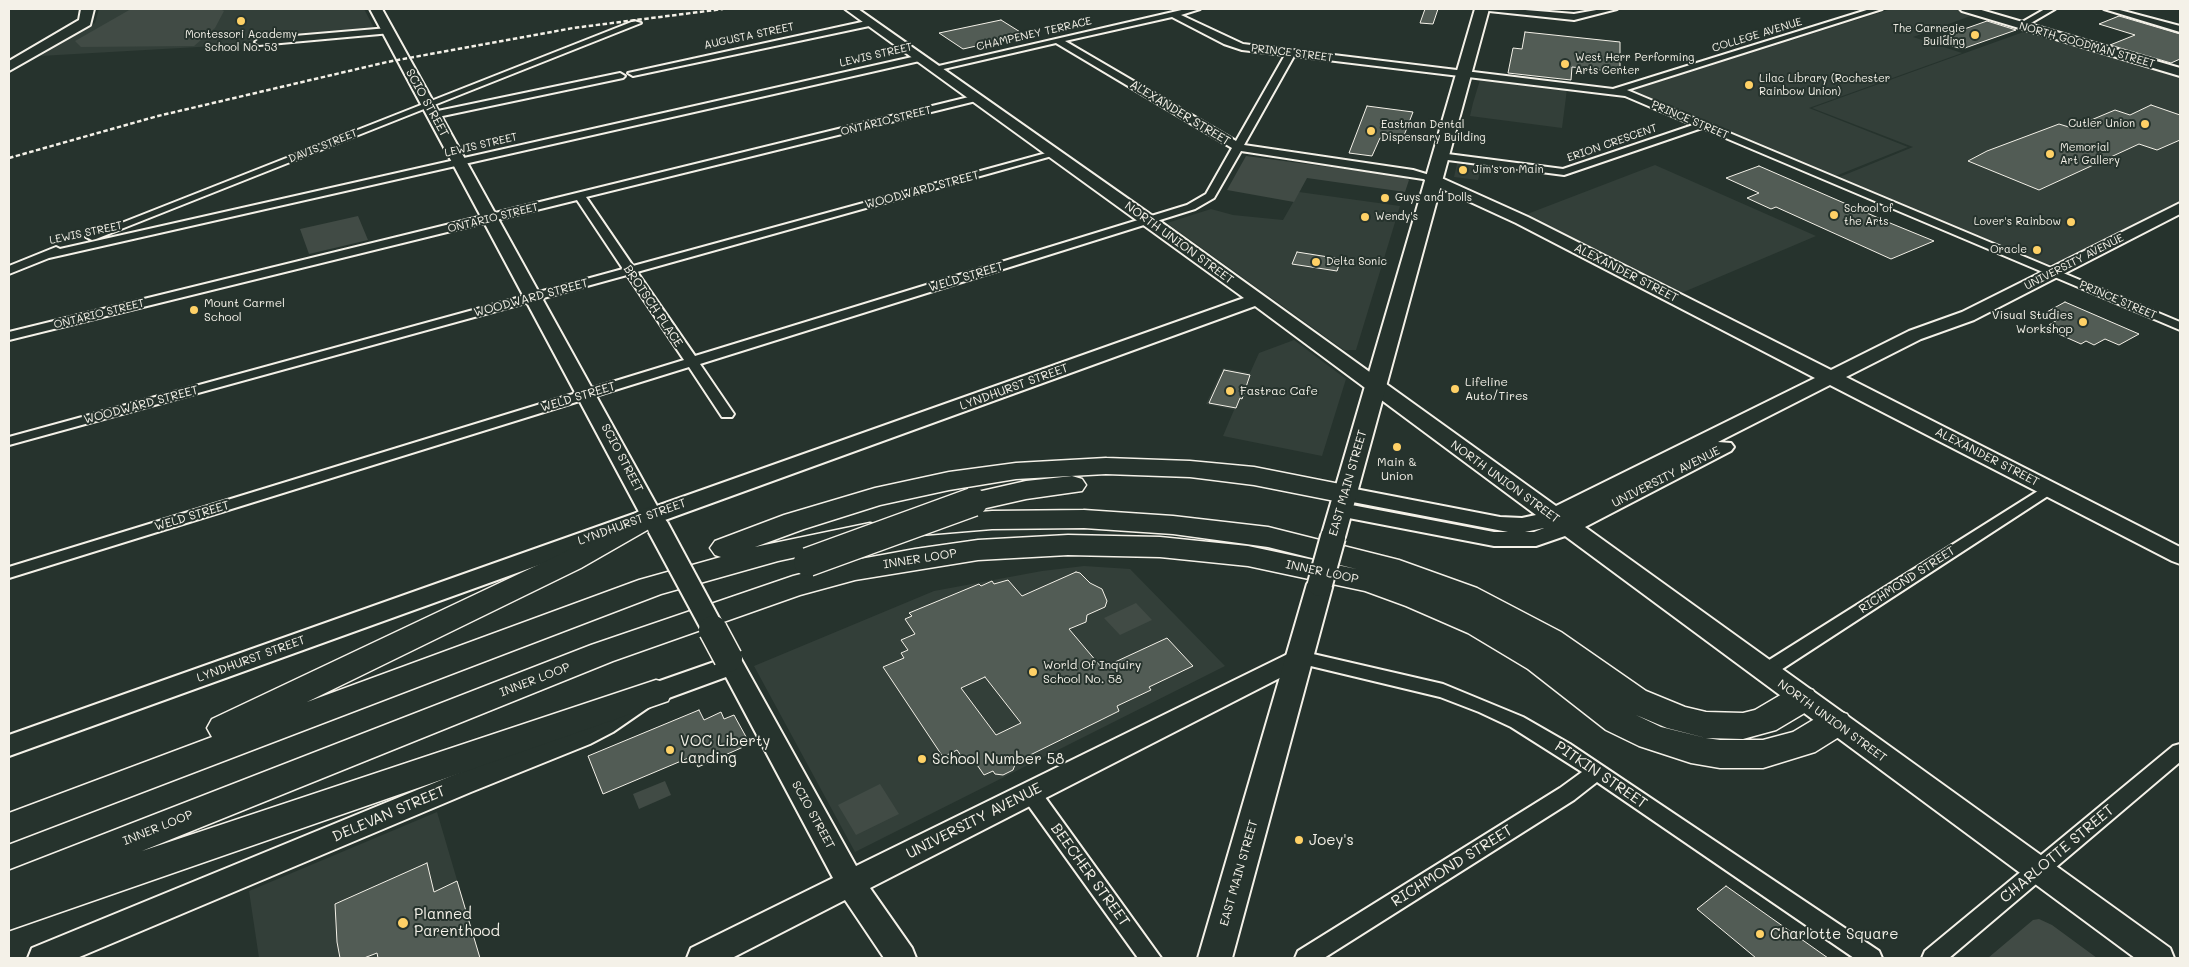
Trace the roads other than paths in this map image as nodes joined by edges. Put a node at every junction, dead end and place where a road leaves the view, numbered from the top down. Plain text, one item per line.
1 (87, 9) edge
2 (376, 9) edge
3 (850, 9) edge
4 (1196, 9) edge
5 (1482, 9) edge
6 (1489, 9) edge
7 (1614, 9) edge
8 (1878, 9) edge
9 (1966, 9) edge
10 (2051, 9) edge
11 (2108, 9) edge
12 (1173, 14) junction
13 (637, 23) dead end
14 (871, 23) junction
15 (2020, 25) junction
16 (2180, 29) edge
17 (388, 32) junction
18 (1058, 40) junction
19 (259, 42) dead end
20 (1291, 53) junction
21 (921, 58) junction
22 (9, 66) edge
23 (935, 68) junction
24 (2180, 72) edge
25 (633, 73) dead end
26 (1463, 74) junction
27 (620, 76) dead end
28 (1614, 91) junction
29 (977, 98) junction
30 (430, 110) junction
31 (1702, 125) junction
32 (1238, 147) junction
33 (1054, 154) junction
34 (1440, 156) junction
35 (460, 162) junction
36 (1432, 179) junction
37 (580, 196) junction
38 (2180, 208) edge
39 (490, 218) junction
40 (1148, 220) junction
41 (47, 255) junction
42 (9, 270) edge
43 (628, 271) junction
44 (2053, 273) junction
45 (533, 297) junction
46 (1256, 300) junction
47 (2180, 326) edge
48 (9, 336) edge
49 (691, 362) junction
50 (1837, 382) junction
51 (1375, 387) junction
52 (587, 394) junction
53 (727, 414) dead end
54 (9, 441) edge
55 (2049, 489) junction
56 (1343, 502) junction
57 (655, 521) junction
58 (1560, 522) junction
59 (2180, 556) edge
60 (9, 573) edge
61 (1300, 657) junction
62 (730, 662) junction
63 (1764, 672) junction
64 (656, 692) junction
65 (1801, 699) junction
66 (338, 703) junction
67 (456, 710) junction
68 (1835, 723) junction
69 (9, 746) edge
70 (2180, 750) edge
71 (1596, 772) junction
72 (1030, 792) junction
73 (9, 827) edge
74 (2038, 870) junction
75 (851, 884) junction
76 (9, 888) edge
77 (9, 913) edge
78 (43, 958) edge
79 (702, 958) edge
80 (901, 958) edge
81 (1150, 958) edge
82 (1215, 958) edge
83 (1306, 958) edge
84 (1871, 958) edge
85 (1933, 958) edge
86 (2159, 958) edge

1 - 22 main road
2 - 17 street, SCIO STREET
3 - 14 street, NORTH UNION STREET
4 - 12 street, CHAMPENEY TERRACE
5 - 26 main road, EAST MAIN STREET
6 - 7 street
8 - 28 street, COLLEGE AVENUE
9 - 15 street, NORTH GOODMAN STREET
10 - 15 street
11 - 16 street
12 - 18 street, CHAMPENEY TERRACE
12 - 20 street, PRINCE STREET
13 - 30 street, DAVIS STREET
14 - 21 street, NORTH UNION STREET
14 - 25 street, AUGUSTA STREET
15 - 24 street, NORTH GOODMAN STREET
17 - 19 street
17 - 30 street, SCIO STREET
18 - 23 street, CHAMPENEY TERRACE
18 - 32 street, ALEXANDER STREET
20 - 26 street, PRINCE STREET
20 - 32 street, WELD STREET
21 - 23 street, NORTH UNION STREET
21 - 35 street, LEWIS STREET
23 - 29 street, NORTH UNION STREET
26 - 28 street, PRINCE STREET
26 - 34 main road, EAST MAIN STREET
27 - 30 street
28 - 31 street, PRINCE STREET
29 - 33 street, NORTH UNION STREET
29 - 37 street, ONTARIO STREET
30 - 35 street, SCIO STREET
30 - 41 street, DAVIS STREET
31 - 34 street, ERION CRESCENT
31 - 44 street, PRINCE STREET
32 - 36 street, ALEXANDER STREET
32 - 40 street, WELD STREET
33 - 40 street, NORTH UNION STREET
33 - 43 street, WOODWARD STREET
34 - 36 main road, EAST MAIN STREET
35 - 39 street, SCIO STREET
35 - 41 street, LEWIS STREET
36 - 50 street, ALEXANDER STREET
36 - 51 main road, EAST MAIN STREET
37 - 39 street, ONTARIO STREET
37 - 43 street, BROTSCH PLACE
38 - 44 street, UNIVERSITY AVENUE
39 - 45 street, SCIO STREET
39 - 48 street, ONTARIO STREET
40 - 46 street, NORTH UNION STREET
40 - 49 street, WELD STREET
41 - 42 street, DAVIS STREET
43 - 45 street, WOODWARD STREET
43 - 49 street, BROTSCH PLACE
44 - 47 street, PRINCE STREET
44 - 50 street, UNIVERSITY AVENUE
45 - 52 street, SCIO STREET
45 - 54 street, WOODWARD STREET
46 - 51 street, NORTH UNION STREET
46 - 57 street, LYNDHURST STREET
49 - 52 street, WELD STREET
49 - 53 street, BROTSCH PLACE
50 - 55 street, ALEXANDER STREET
50 - 58 street, UNIVERSITY AVENUE
51 - 56 main road, EAST MAIN STREET
51 - 58 street, NORTH UNION STREET
52 - 57 street, SCIO STREET
52 - 60 street, WELD STREET
55 - 59 street, ALEXANDER STREET
55 - 63 street, RICHMOND STREET
56 - 58 street, UNIVERSITY AVENUE
56 - 61 main road, EAST MAIN STREET, bridge
56 - 66 highway
56 - 67 highway, bridge
57 - 62 street, SCIO STREET, bridge
57 - 69 street, LYNDHURST STREET
57 - 73 highway
58 - 63 street, NORTH UNION STREET
61 - 71 street, PITKIN STREET
61 - 72 street, UNIVERSITY AVENUE
61 - 82 main road, EAST MAIN STREET
62 - 64 street, DELEVAN STREET
62 - 75 street, SCIO STREET
63 - 65 street, NORTH UNION STREET
64 - 77 highway
64 - 78 street, DELEVAN STREET
65 - 66 highway, INNER LOOP
65 - 68 street, NORTH UNION STREET
66 - 73 highway, INNER LOOP
67 - 68 highway, INNER LOOP
67 - 76 highway, INNER LOOP
68 - 74 street, NORTH UNION STREET
70 - 74 street, CHARLOTTE STREET
71 - 83 street, RICHMOND STREET
71 - 84 street, PITKIN STREET
72 - 75 street, UNIVERSITY AVENUE
72 - 81 street, BEECHER STREET
74 - 85 street, CHARLOTTE STREET
74 - 86 street, NORTH UNION STREET
75 - 79 street, UNIVERSITY AVENUE
75 - 80 street, SCIO STREET

